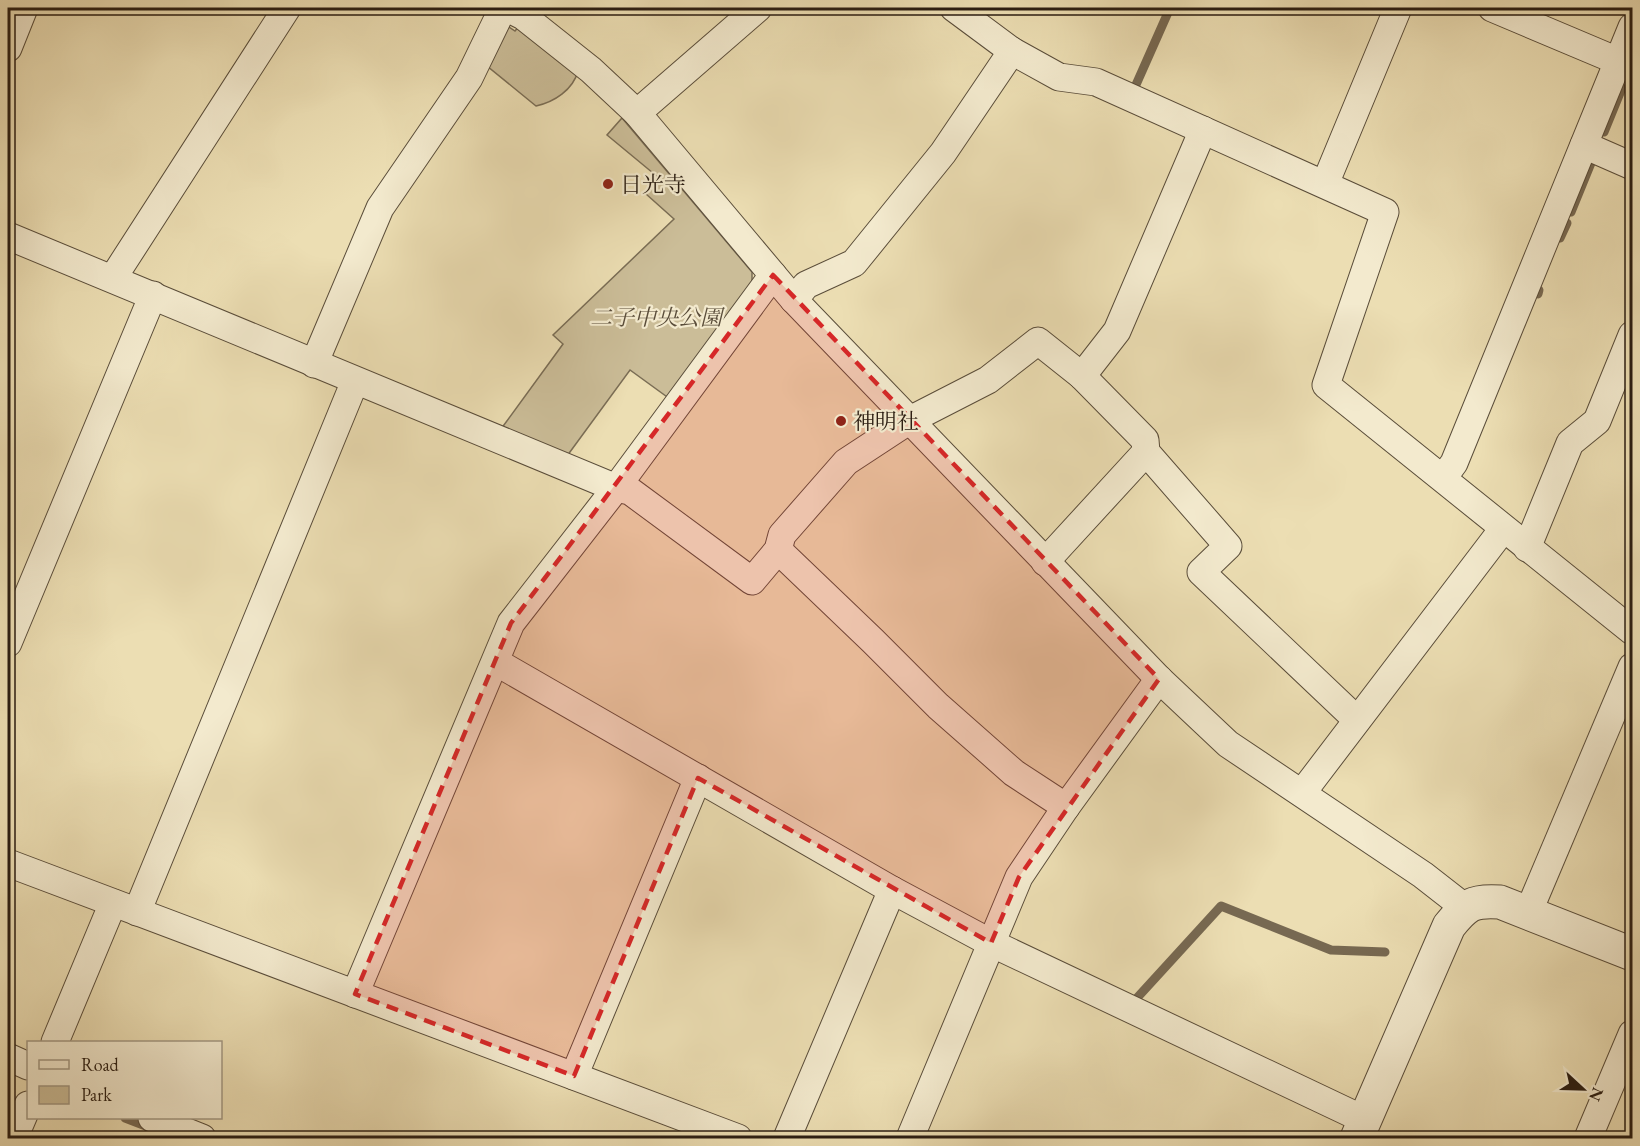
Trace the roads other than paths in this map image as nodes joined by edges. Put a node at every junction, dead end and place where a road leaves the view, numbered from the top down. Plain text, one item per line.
1 (24, 8) edge
2 (287, 8) edge
3 (505, 8) edge
4 (758, 8) edge
5 (954, 8) edge
6 (1398, 8) edge
7 (1492, 8) edge
8 (1632, 27) edge
9 (8, 48) edge
10 (1012, 51) junction
11 (1625, 64) edge
12 (637, 113) junction
13 (1203, 130) junction
14 (1584, 146) junction
15 (1632, 166) edge
16 (1324, 184) junction
17 (8, 236) edge
18 (773, 275) junction
19 (113, 278) junction
20 (153, 295) junction
21 (794, 300) junction
22 (1632, 335) edge
23 (314, 364) junction
24 (1082, 376) junction
25 (355, 381) junction
26 (910, 420) junction
27 (1146, 452) junction
28 (1443, 478) junction
29 (616, 488) junction
30 (1503, 529) junction
31 (1527, 548) junction
32 (778, 550) junction
33 (1045, 562) junction
34 (1632, 631) edge
35 (8, 643) edge
36 (496, 662) junction
37 (1632, 667) edge
38 (1159, 679) junction
39 (1357, 720) junction
40 (698, 778) junction
41 (1302, 793) junction
42 (1066, 807) junction
43 (8, 863) edge
44 (892, 890) junction
45 (125, 907) junction
46 (1464, 907) junction
47 (1528, 913) junction
48 (991, 943) junction
49 (1632, 954) edge
50 (355, 994) junction
51 (1632, 1034) edge
52 (56, 1041) edge
53 (8, 1057) edge
54 (27, 1066) edge
55 (574, 1076) junction
56 (27, 1107) edge
57 (154, 1119) edge
58 (1361, 1130) edge
59 (14, 1138) edge
60 (202, 1138) edge
61 (738, 1138) edge
62 (787, 1138) edge
63 (910, 1138) edge
64 (1588, 1138) edge

1 - 9 street
2 - 19 street
3 - 12 street
3 - 23 street
4 - 12 street
5 - 10 street
6 - 16 street
7 - 11 street
8 - 11 street
10 - 13 street
10 - 21 street
11 - 14 street
12 - 18 street
13 - 16 street
13 - 24 street
14 - 15 street
14 - 28 street
16 - 28 street
17 - 19 street
18 - 21 street
18 - 29 street
19 - 20 street
20 - 23 street
20 - 35 street
21 - 26 street
22 - 31 street
23 - 25 street
24 - 26 street
24 - 27 street
25 - 29 street
25 - 45 street
26 - 32 street
26 - 33 street
27 - 33 street
27 - 39 street
28 - 30 street
29 - 32 street
29 - 36 street
30 - 31 street
30 - 39 street
31 - 34 street
32 - 42 street
33 - 38 street
36 - 40 street
36 - 50 street
37 - 47 street
38 - 41 street
38 - 42 street
39 - 41 street
40 - 44 street
40 - 55 street
41 - 46 street
42 - 48 street
43 - 45 street
44 - 48 street
44 - 62 street
45 - 50 street
45 - 52 street
46 - 47 street
46 - 58 street
47 - 49 street
48 - 58 street
48 - 63 street
50 - 55 street
51 - 64 street
53 - 54 street
55 - 61 street
56 - 59 street
57 - 60 street

